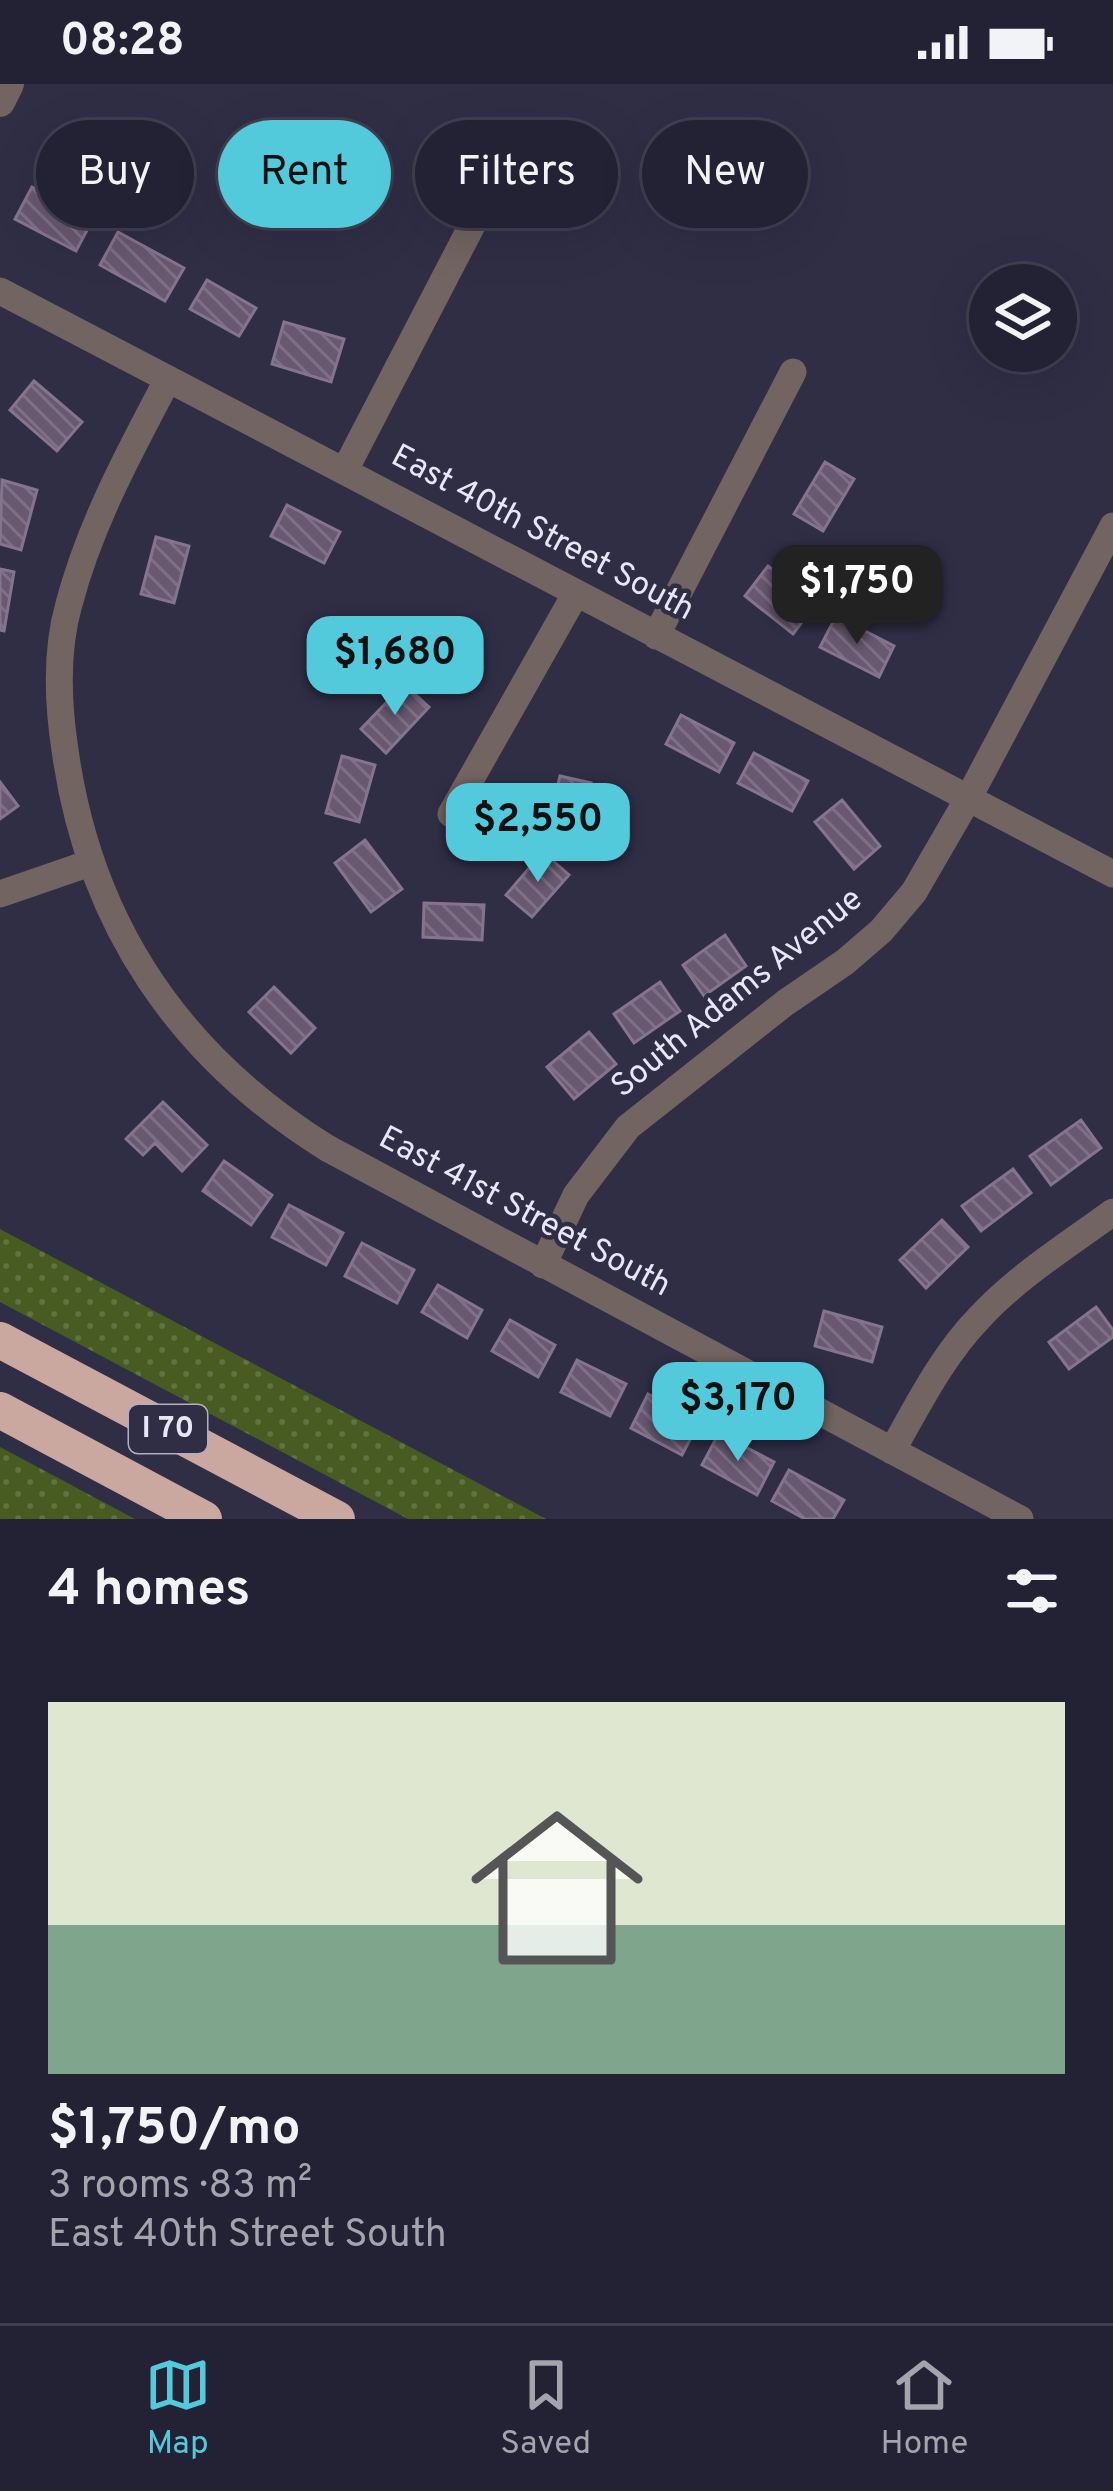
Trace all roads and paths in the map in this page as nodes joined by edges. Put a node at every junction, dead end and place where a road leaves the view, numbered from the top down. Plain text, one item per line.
1 (9, 84) edge
2 (0, 102) edge
3 (471, 228) edge
4 (0, 291) edge
5 (794, 372) dead end
6 (168, 379) junction
7 (345, 470) junction
8 (1113, 526) edge
9 (576, 593) junction
10 (656, 636) junction
11 (969, 797) junction
12 (451, 814) dead end
13 (89, 863) junction
14 (1113, 874) edge
15 (0, 894) edge
16 (1113, 1212) edge
17 (543, 1265) junction
18 (0, 1340) edge
19 (0, 1410) edge
20 (892, 1451) junction
21 (204, 1519) edge
22 (337, 1519) edge
23 (1020, 1519) edge

1 - 2 street
3 - 7 street
4 - 6 street, East 40th Street South
5 - 10 street
6 - 7 street, East 40th Street South
6 - 13 street, East 41st Street South
7 - 9 street, East 40th Street South
8 - 11 street, South Adams Avenue
9 - 10 street, East 40th Street South
9 - 12 street
10 - 11 street, East 40th Street South
11 - 14 street, East 40th Street South
11 - 17 street, South Adams Avenue
13 - 15 street
13 - 17 street, East 41st Street South
16 - 20 street
17 - 20 street, East 41st Street South
18 - 22 highway, I 70
19 - 21 highway, I 70
20 - 23 street, East 41st Street South

